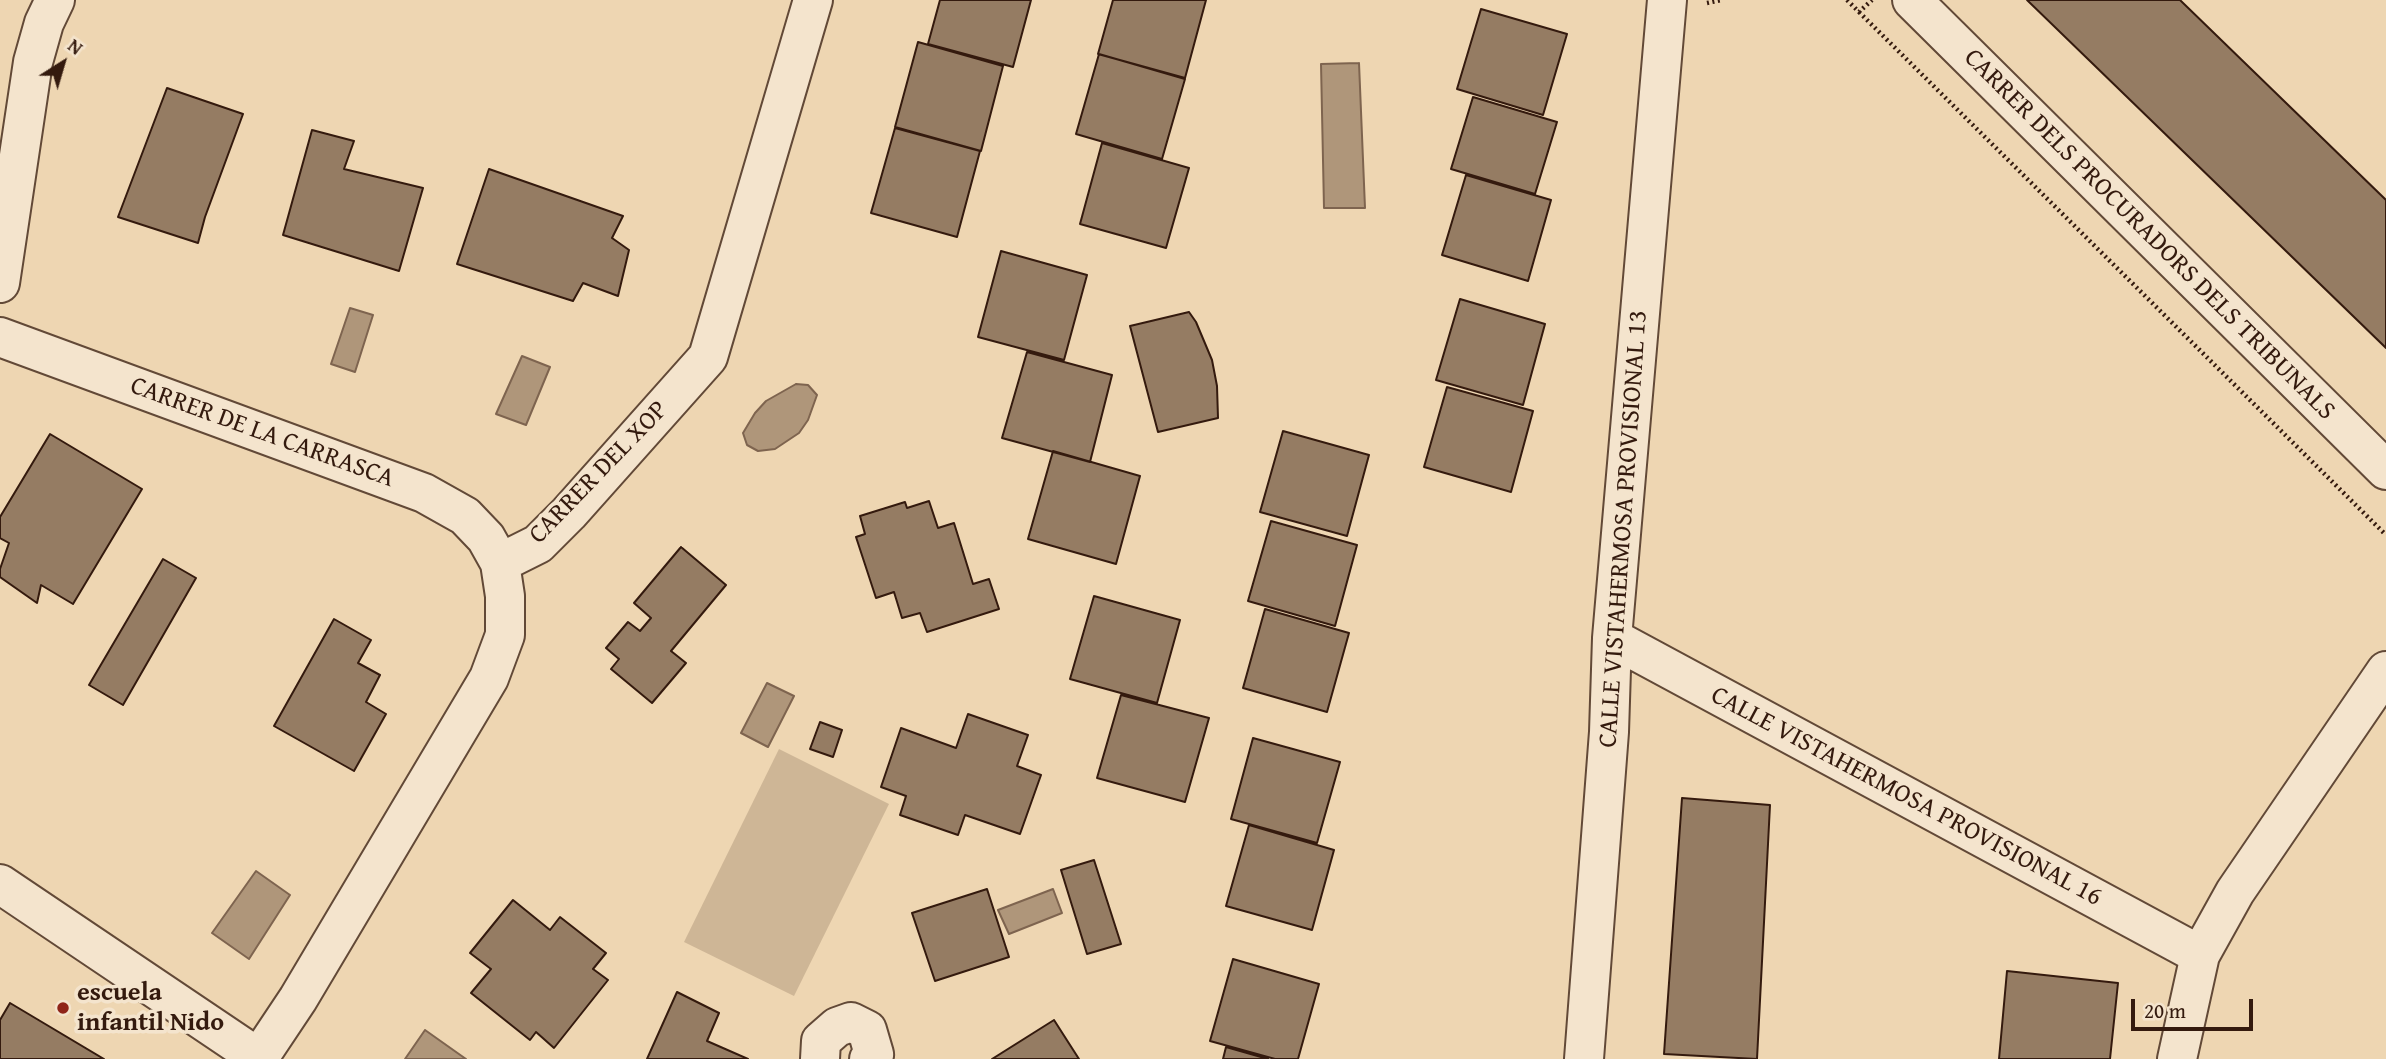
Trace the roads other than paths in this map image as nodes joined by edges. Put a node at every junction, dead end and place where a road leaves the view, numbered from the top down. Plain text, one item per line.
1 (55, 0) edge
2 (813, 0) edge
3 (1667, 0) edge
4 (1912, 0) edge
5 (0, 283) edge
6 (0, 337) edge
7 (2386, 470) edge
8 (500, 563) junction
9 (1612, 638) junction
10 (2386, 671) edge
11 (0, 884) edge
12 (2200, 955) junction
13 (259, 1059) edge
14 (820, 1059) edge
15 (869, 1059) edge
16 (1584, 1059) edge
17 (2177, 1059) edge

1 - 5 street
2 - 8 street, CARRER DEL XOP
3 - 9 street, CALLE VISTAHERMOSA PROVISIONAL 13
4 - 7 street, CARRER DELS PROCURADORS DELS TRIBUNALS
6 - 8 street, CARRER DE LA CARRASCA
8 - 13 street
9 - 12 street, CALLE VISTAHERMOSA PROVISIONAL 16
9 - 16 street, CALLE VISTAHERMOSA PROVISIONAL 13
10 - 12 street
11 - 13 street
12 - 17 street
14 - 15 street

